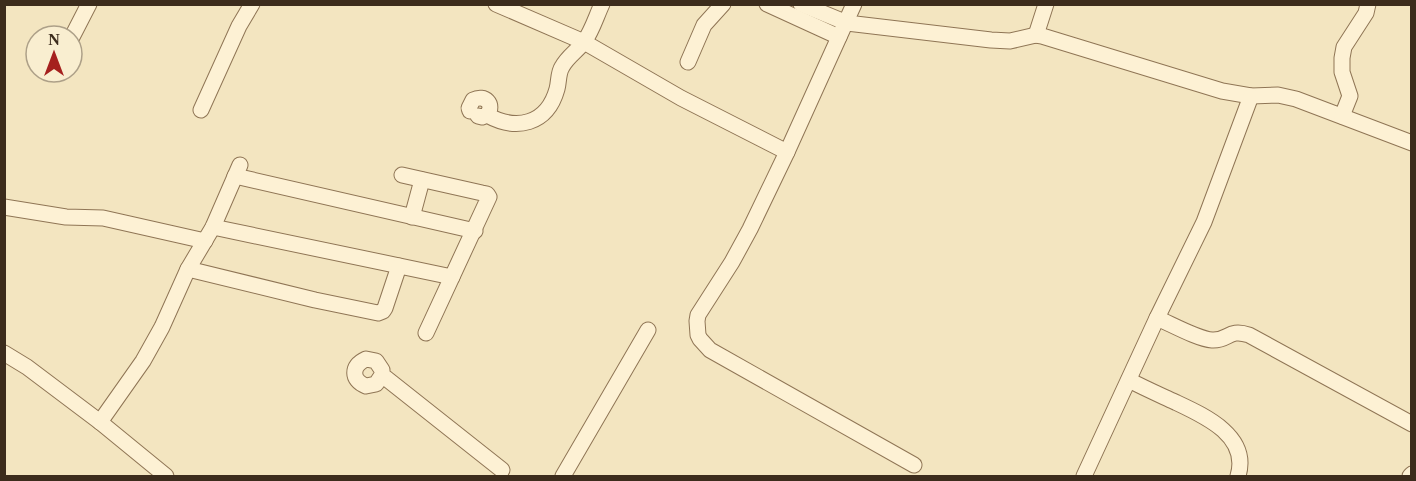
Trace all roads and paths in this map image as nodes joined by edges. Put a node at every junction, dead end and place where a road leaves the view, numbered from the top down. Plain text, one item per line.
1 (89, 4) edge
2 (252, 4) edge
3 (496, 4) edge
4 (602, 4) edge
5 (723, 4) edge
6 (767, 4) edge
7 (801, 4) edge
8 (854, 4) edge
9 (1046, 4) edge
10 (1368, 4) edge
11 (526, 10) edge
12 (847, 23) junction
13 (79, 24) edge
14 (1036, 35) junction
15 (839, 37) junction
16 (584, 42) junction
17 (688, 62) dead end
18 (1251, 96) junction
19 (201, 110) dead end
20 (478, 114) dead end
21 (1342, 116) junction
22 (1412, 143) edge
23 (787, 152) junction
24 (402, 175) dead end
25 (422, 180) junction
26 (4, 207) edge
27 (412, 217) junction
28 (213, 226) junction
29 (475, 231) junction
30 (205, 241) junction
31 (399, 266) junction
32 (188, 269) junction
33 (452, 277) junction
34 (1157, 318) junction
35 (648, 330) dead end
36 (426, 333) dead end
37 (4, 353) edge
38 (382, 375) dead end
39 (1129, 380) junction
40 (100, 422) junction
41 (1412, 424) edge
42 (914, 465) dead end
43 (503, 474) edge
44 (166, 477) edge
45 (563, 477) edge
46 (1084, 477) edge
47 (1238, 477) edge

1 - 13 street
2 - 19 street
3 - 11 street
4 - 16 street
5 - 17 street
6 - 15 street
7 - 12 street
8 - 12 street
9 - 14 street
10 - 21 street
11 - 16 street
12 - 14 street
12 - 15 street
14 - 18 street
15 - 23 street
16 - 20 street
16 - 23 street
18 - 21 street
18 - 34 street
21 - 22 street
23 - 42 street
24 - 25 street
25 - 27 street
25 - 29 street
26 - 30 street
27 - 28 street
27 - 29 street
28 - 30 street
28 - 31 street
29 - 33 street
30 - 32 street
31 - 32 street
31 - 33 street
32 - 40 street
33 - 36 street
34 - 39 street
34 - 41 street
35 - 45 street
37 - 40 street
38 - 43 street
39 - 46 street
39 - 47 street
40 - 44 street

